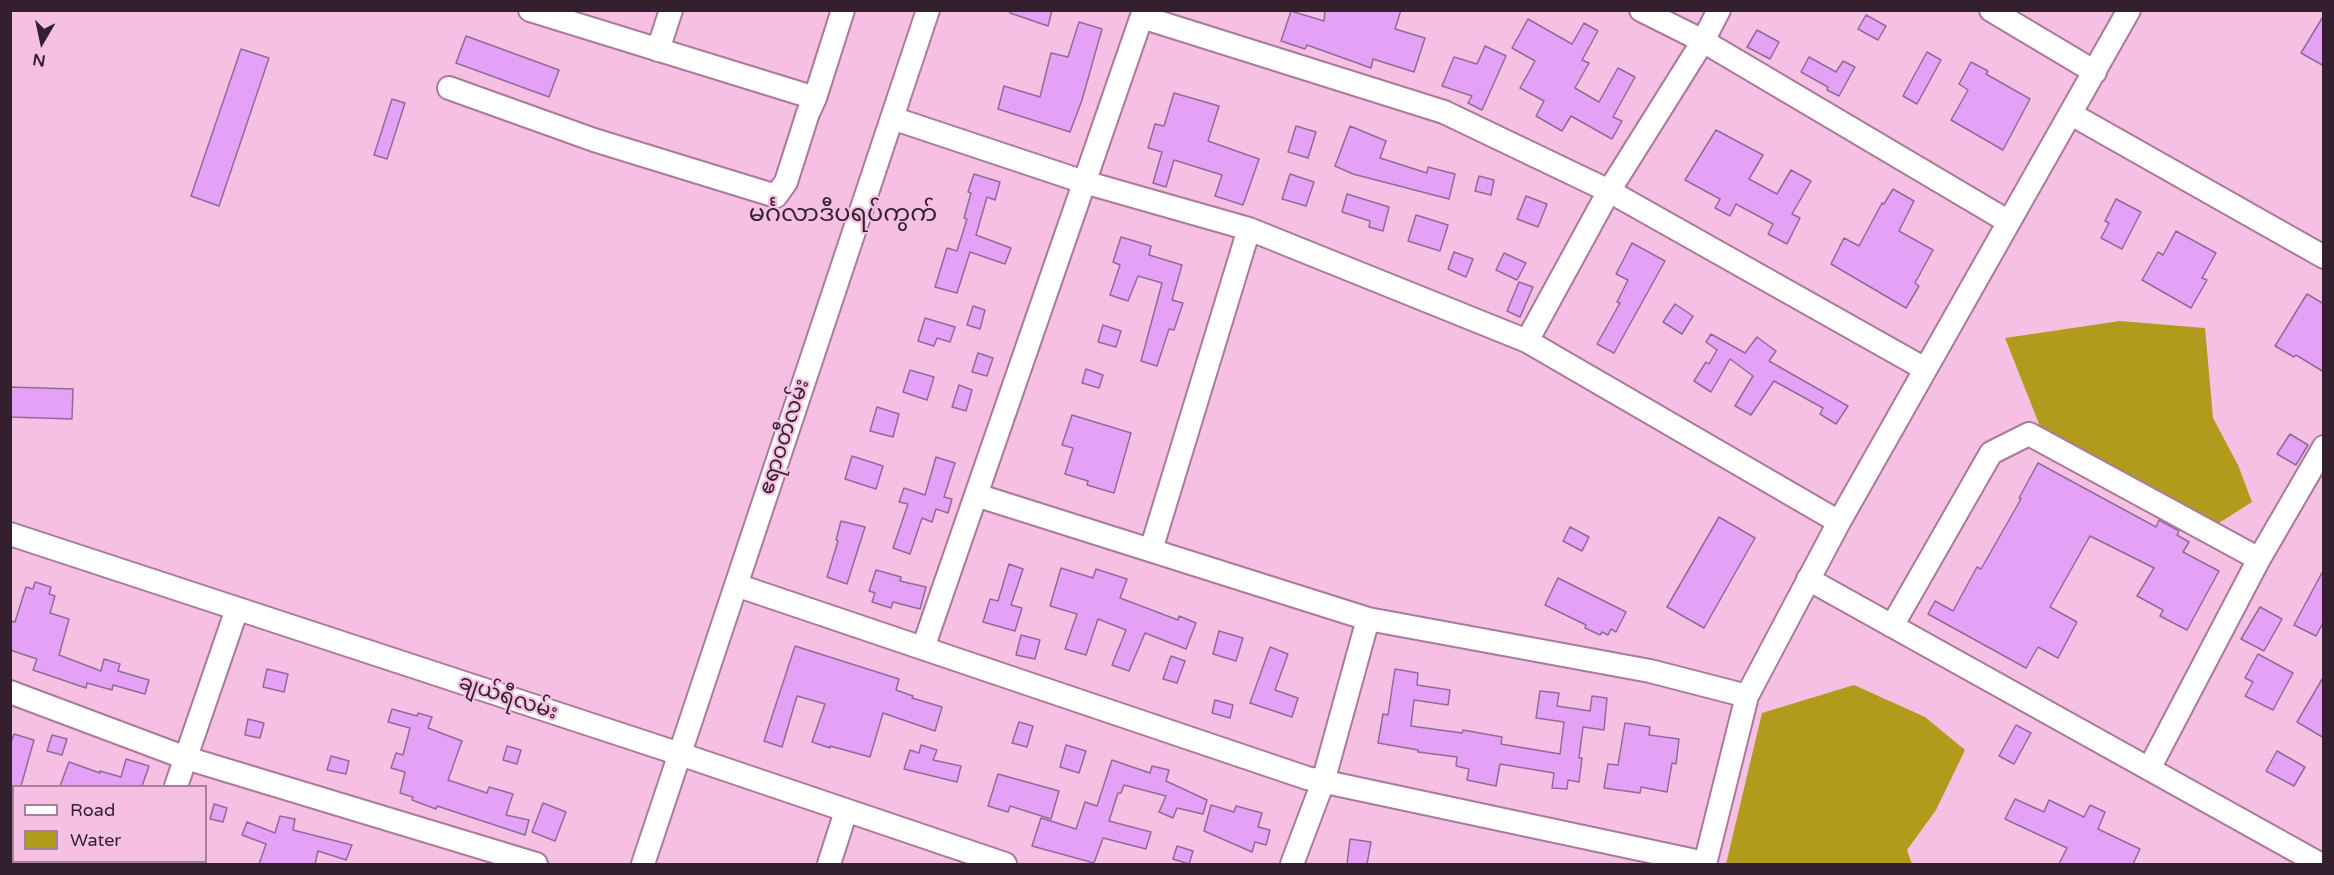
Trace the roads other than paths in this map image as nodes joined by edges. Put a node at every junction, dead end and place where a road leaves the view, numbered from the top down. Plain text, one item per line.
1 (530, 10) edge
2 (671, 10) edge
3 (843, 10) edge
4 (928, 10) edge
5 (1641, 10) edge
6 (1719, 10) edge
7 (1991, 10) edge
8 (2129, 10) edge
9 (1143, 14) edge
10 (1703, 41) junction
11 (658, 50) junction
12 (2095, 72) junction
13 (449, 88) dead end
14 (815, 98) junction
15 (2071, 114) junction
16 (892, 118) junction
17 (1084, 182) junction
18 (1609, 191) junction
19 (2009, 222) junction
20 (1249, 229) junction
21 (2324, 257) edge
22 (1527, 341) junction
23 (1925, 369) junction
24 (2324, 447) edge
25 (976, 495) junction
26 (1839, 522) junction
27 (10, 534) edge
28 (1151, 550) junction
29 (2259, 559) junction
30 (1808, 579) junction
31 (736, 585) junction
32 (237, 609) junction
33 (1368, 619) junction
34 (1892, 626) junction
35 (922, 648) junction
36 (10, 692) edge
37 (1747, 696) junction
38 (680, 754) junction
39 (186, 758) junction
40 (2149, 769) junction
41 (1323, 782) junction
42 (176, 785) edge
43 (846, 811) junction
44 (536, 864) edge
45 (643, 864) edge
46 (830, 864) edge
47 (1005, 864) edge
48 (1292, 864) edge
49 (1705, 864) edge
50 (2320, 864) edge

1 - 11 street
2 - 11 street
3 - 14 street
4 - 16 street, ဧရာဝတီလမ်း
5 - 10 street
6 - 10 street
7 - 12 street
8 - 12 street
9 - 17 street
9 - 18 street
10 - 18 street
10 - 19 street
11 - 14 street
12 - 15 street
13 - 14 street
15 - 19 street
15 - 21 street
16 - 17 street
16 - 31 street, ဧရာဝတီလမ်း
17 - 20 street
17 - 25 street
18 - 22 street
18 - 23 street
19 - 23 street
20 - 22 street
20 - 28 street
22 - 26 street
23 - 26 street
24 - 29 street
25 - 28 street
25 - 35 street
26 - 30 street
27 - 32 street, ချယ်ရီလမ်း
28 - 33 street
29 - 34 street
29 - 40 street
30 - 34 street
30 - 37 street
31 - 35 street
31 - 38 street, ဧရာဝတီလမ်း
32 - 38 street, ချယ်ရီလမ်း
32 - 39 street
33 - 37 street
33 - 41 street
34 - 40 street
35 - 41 street
36 - 39 street
37 - 49 street
38 - 43 street, ချယ်ရီလမ်း
38 - 45 street, ဧရာဝတီလမ်း
39 - 42 street
39 - 44 street
40 - 50 street
41 - 48 street
41 - 49 street
43 - 46 street
43 - 47 street, ချယ်ရီလမ်း

